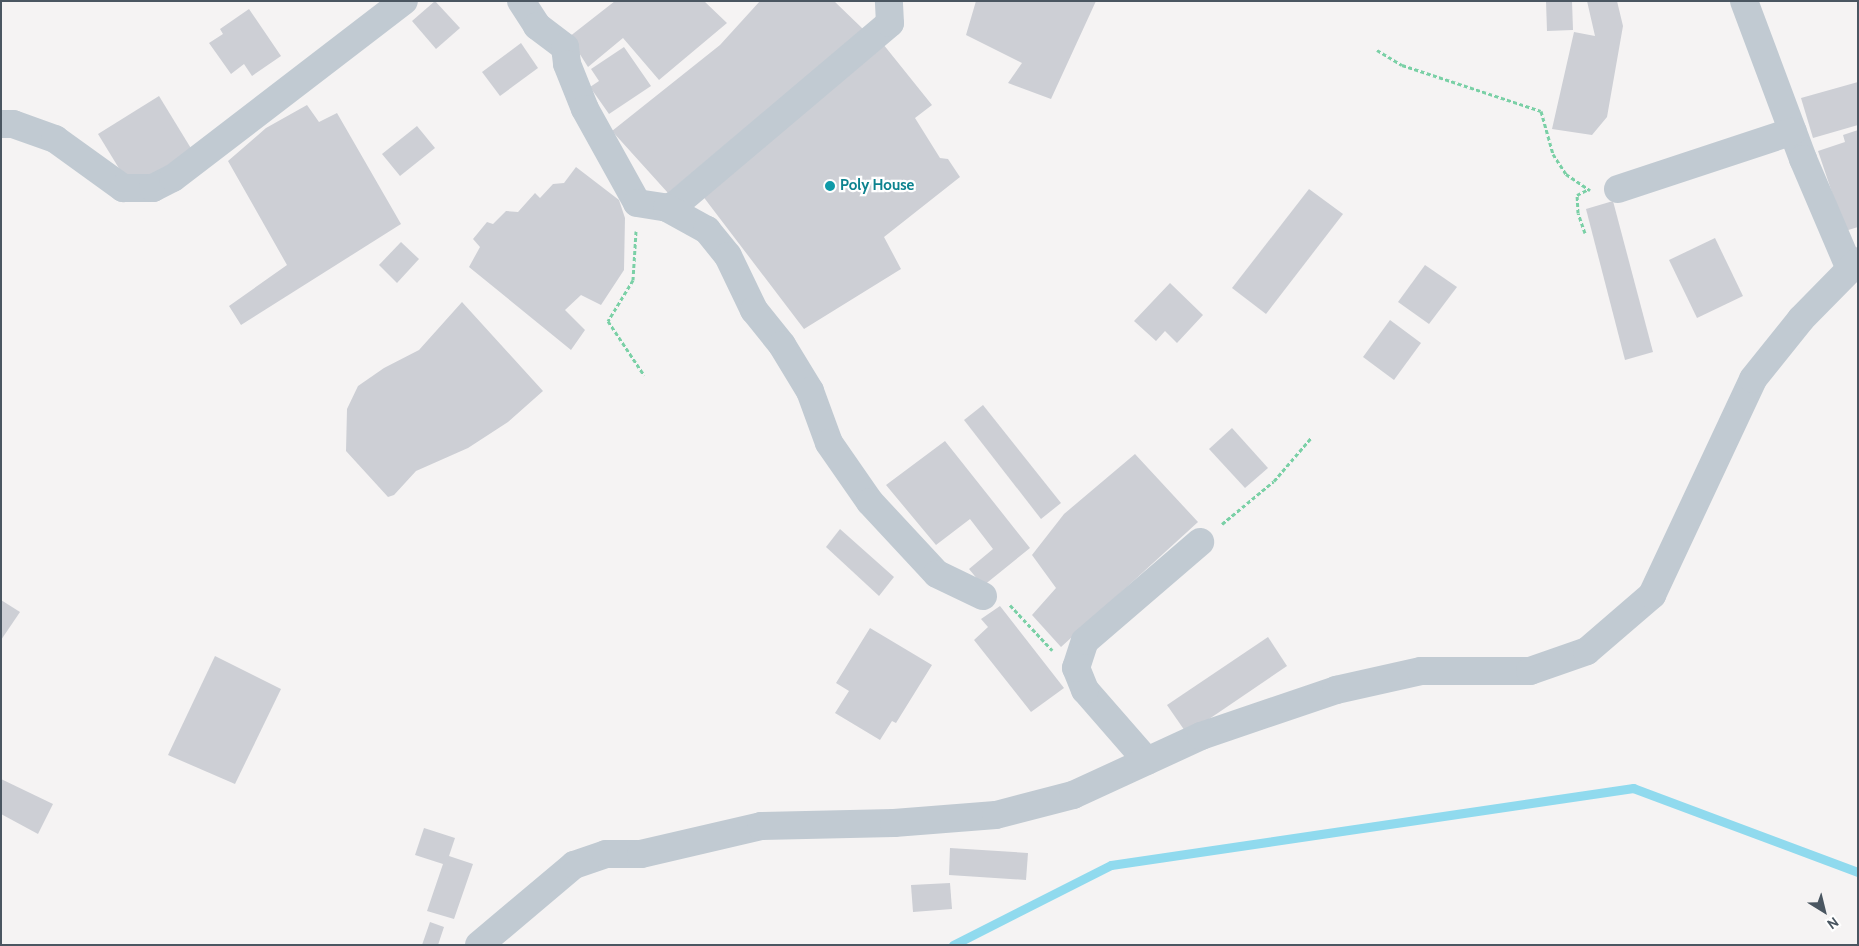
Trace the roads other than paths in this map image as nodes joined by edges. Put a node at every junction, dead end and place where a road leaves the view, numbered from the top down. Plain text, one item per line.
1 (404, 1) edge
2 (521, 1) edge
3 (889, 1) edge
4 (1744, 1) edge
5 (1, 124) edge
6 (1793, 131) junction
7 (1618, 189) road end
8 (667, 208) junction
9 (1854, 265) edge
10 (1200, 542) road end
11 (984, 596) road end
12 (1147, 761) junction
13 (478, 945) edge

1 - 5 street
2 - 8 street
3 - 8 street
4 - 6 street
6 - 7 street
6 - 9 street
8 - 11 street
9 - 12 street
10 - 12 street
12 - 13 street

